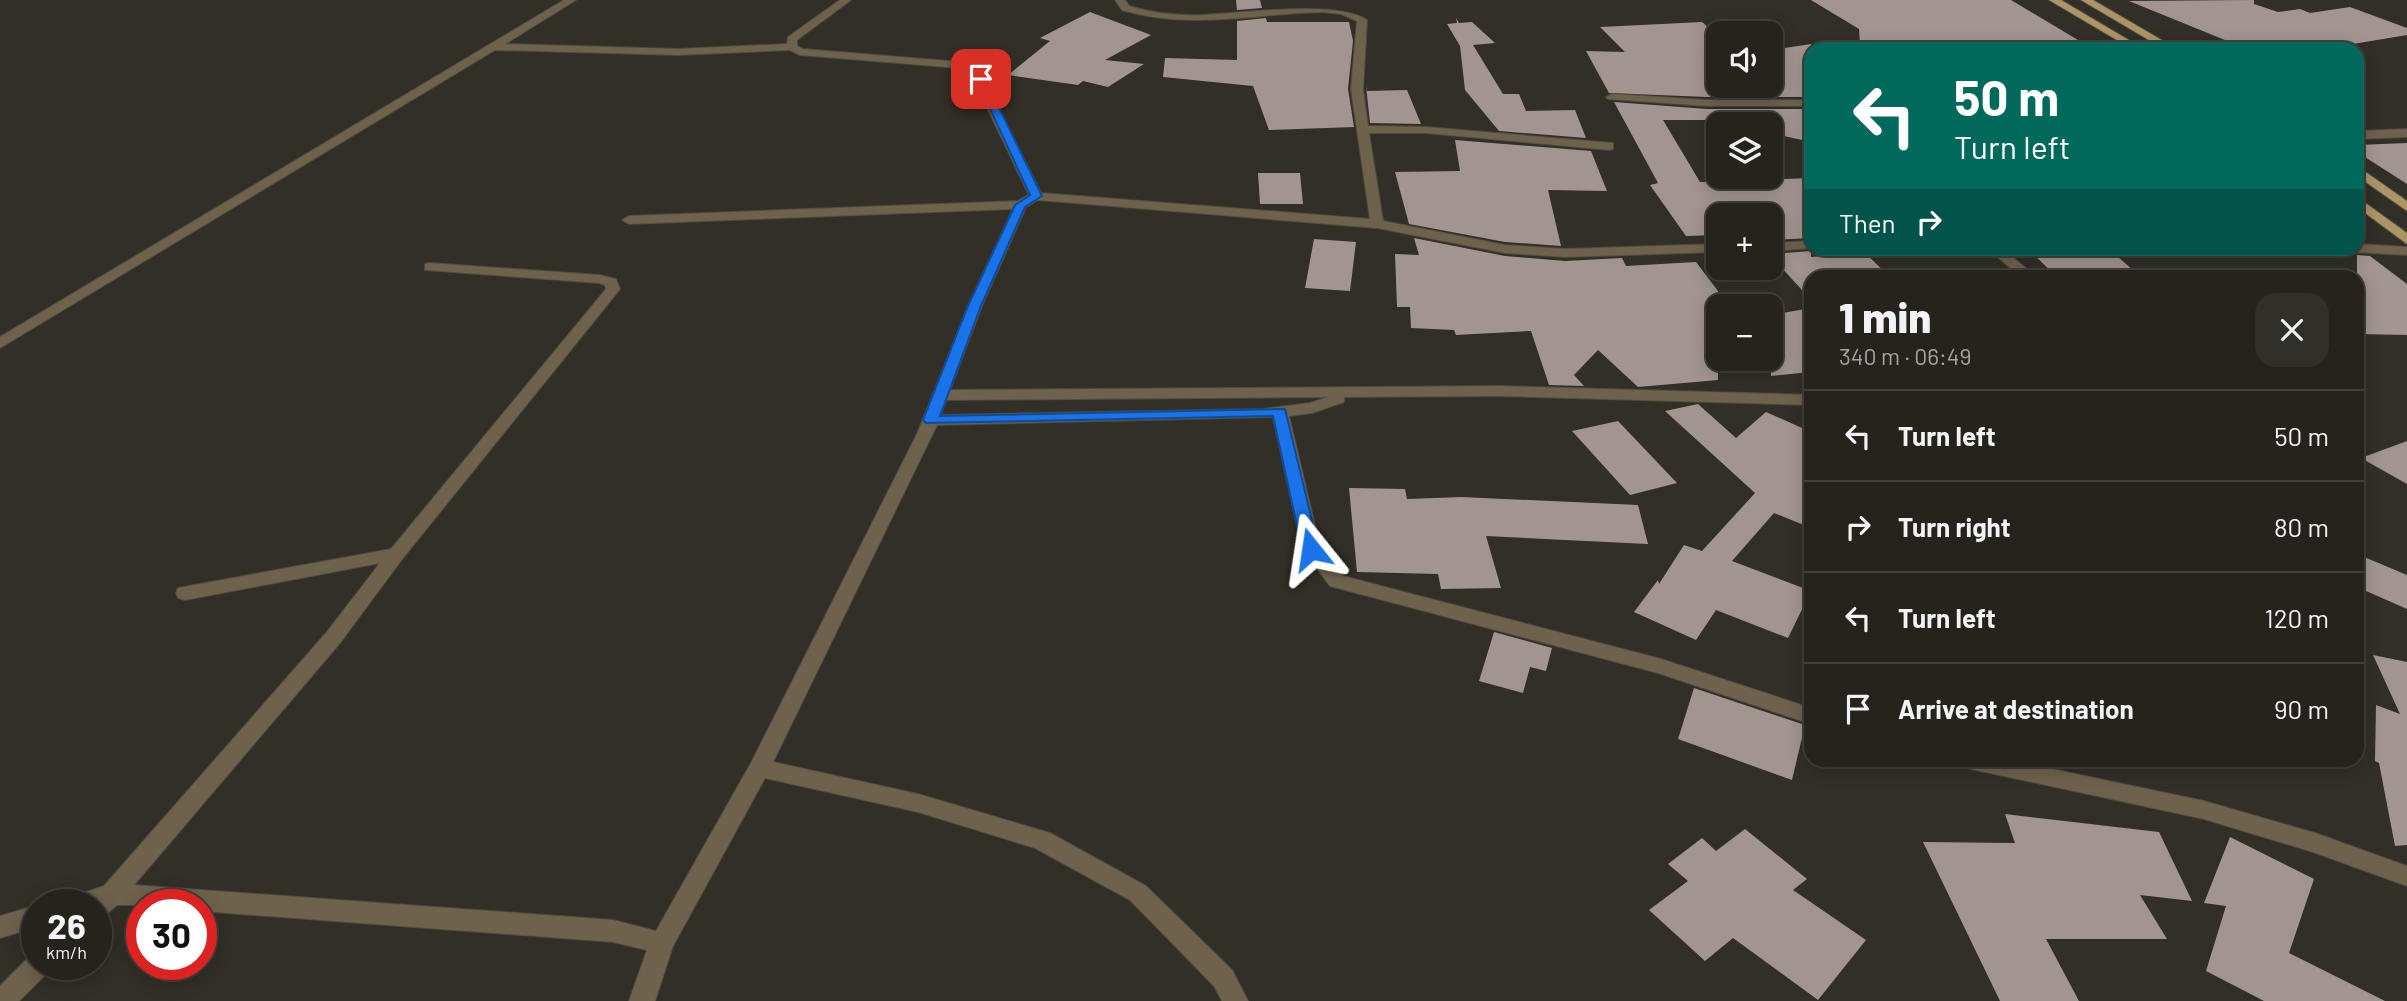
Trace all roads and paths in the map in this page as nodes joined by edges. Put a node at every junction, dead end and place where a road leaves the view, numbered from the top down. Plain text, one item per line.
1 (571, 0) edge
2 (846, 0) edge
3 (1120, 0) edge
4 (1339, 0) edge
5 (2054, 0) edge
6 (2086, 0) edge
7 (1351, 12) junction
8 (2126, 42) edge
9 (2160, 42) edge
10 (492, 47) junction
11 (792, 47) junction
12 (1612, 97) dead end
13 (1804, 103) edge
14 (1363, 129) junction
15 (2407, 133) edge
16 (2364, 135) edge
17 (1609, 146) dead end
18 (2364, 175) edge
19 (1028, 200) junction
20 (2364, 206) edge
21 (2407, 207) edge
22 (629, 220) dead end
23 (1377, 224) junction
24 (2407, 240) edge
25 (1804, 245) edge
26 (1783, 246) edge
27 (1706, 248) edge
28 (2364, 249) edge
29 (2407, 251) edge
30 (2003, 256) edge
31 (430, 267) dead end
32 (2020, 270) edge
33 (0, 343) edge
34 (1356, 394) junction
35 (940, 395) junction
36 (1804, 400) edge
37 (1280, 412) junction
38 (931, 420) junction
39 (397, 554) junction
40 (185, 593) dead end
41 (1804, 714) edge
42 (2004, 767) edge
43 (759, 768) junction
44 (2407, 876) edge
45 (112, 893) edge
46 (112, 902) edge
47 (21, 921) edge
48 (0, 927) edge
49 (662, 943) junction
50 (23, 980) edge
51 (2, 1001) edge
52 (642, 1001) edge
53 (1235, 1001) edge

1 - 10 street
2 - 11 street
3 - 7 street
4 - 7 street
5 - 8 main road
6 - 9 main road
7 - 14 street
10 - 11 street
10 - 33 street
11 - 19 street
12 - 13 street
14 - 17 street
14 - 23 street
15 - 16 street
18 - 21 main road
19 - 22 street
19 - 23 street
19 - 35 street
20 - 24 main road
23 - 27 street
25 - 26 street
28 - 29 street
30 - 32 street
31 - 39 street
34 - 35 street
34 - 36 street
34 - 37 street
35 - 38 street
37 - 38 street
37 - 41 street
38 - 43 street
39 - 40 street
39 - 45 street
42 - 44 street
43 - 49 street
43 - 53 street
46 - 49 street
47 - 48 street
49 - 52 street
50 - 51 street

